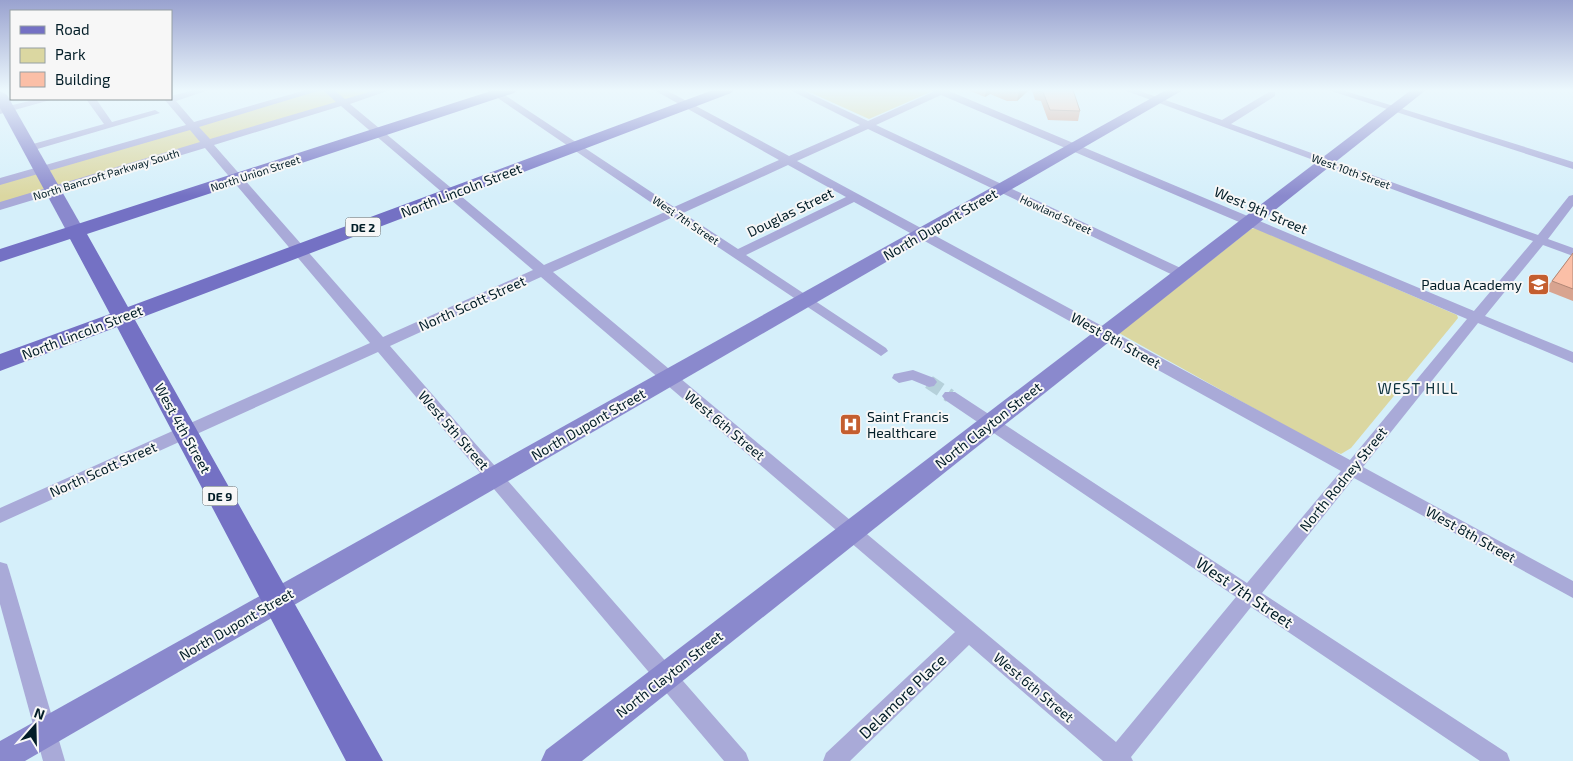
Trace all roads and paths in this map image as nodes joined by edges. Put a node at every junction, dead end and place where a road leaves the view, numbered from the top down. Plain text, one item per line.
1 (15, 126) edge
2 (110, 126) edge
3 (193, 126) joint
4 (266, 126) edge
5 (370, 126) edge
6 (400, 126) edge
7 (547, 126) edge
8 (631, 126) edge
9 (724, 126) edge
10 (867, 126) edge
11 (869, 126) edge
12 (1022, 126) edge
13 (1113, 126) edge
14 (1227, 126) edge
15 (1373, 126) edge
16 (1446, 126) edge
17 (378, 133) junction
18 (208, 143) junction
19 (576, 146) junction
20 (30, 148) junction
21 (1074, 148) junction
22 (788, 160) junction
23 (1327, 162) junction
24 (1573, 166) edge
25 (42, 170) junction
26 (238, 178) junction
27 (0, 182) edge
28 (1002, 189) junction
29 (53, 190) junction
30 (451, 194) junction
31 (854, 197) junction
32 (1573, 198) edge
33 (0, 206) edge
34 (674, 212) junction
35 (1250, 221) junction
36 (76, 232) junction
37 (922, 234) junction
38 (1539, 239) junction
39 (300, 251) junction
40 (1573, 252) edge
41 (738, 254) junction
42 (0, 256) edge
43 (542, 271) junction
44 (1182, 274) junction
45 (806, 300) junction
46 (123, 317) junction
47 (1476, 317) junction
48 (1105, 334) junction
49 (380, 344) junction
50 (881, 351) dead end
51 (1573, 358) edge
52 (0, 364) edge
53 (669, 378) junction
54 (900, 378) dead end
55 (929, 382) tunnel mouth
56 (950, 396) tunnel mouth
57 (992, 423) junction
58 (185, 432) junction
59 (1352, 469) junction
60 (494, 477) junction
61 (0, 516) edge
62 (851, 532) junction
63 (0, 570) edge
64 (1573, 590) edge
65 (1249, 595) junction
66 (278, 600) junction
67 (970, 632) junction
68 (666, 677) junction
69 (46, 732) junction
70 (0, 758) edge
71 (1118, 760) edge
72 (54, 761) edge
73 (365, 761) edge
74 (557, 761) edge
75 (738, 761) edge
76 (834, 761) edge
77 (1500, 761) edge

1 - 20 street, West 4th Street
2 - 20 street
3 - 18 street, West 5th Street
3 - 25 street, North Bancroft Parkway South
4 - 18 street, North Bancroft Parkway South
5 - 17 street, West 6th Street
6 - 17 main road, North Union Street
7 - 19 street, West 7th Street
8 - 19 main road, North Lincoln Street / DE 2
9 - 22 street, West 8th Street
10 - 22 street, North Scott Street
11 - 28 street, Howland Street
12 - 21 street, West 9th Street
13 - 21 street, North Dupont Street
14 - 23 street, West 10th Street
15 - 23 street, North Clayton Street
16 - 24 street
17 - 26 main road, North Union Street
17 - 30 street, West 6th Street
18 - 26 street, West 5th Street
18 - 29 street, North Bancroft Parkway South
19 - 30 main road, North Lincoln Street / DE 2
19 - 34 street, West 7th Street
20 - 25 street, West 4th Street
21 - 28 street, North Dupont Street
21 - 35 street, West 9th Street
22 - 31 street, West 8th Street
22 - 34 street, North Scott Street
23 - 35 street, North Clayton Street
23 - 38 street, West 10th Street
25 - 27 street, North Bancroft Parkway South
25 - 29 street, West 4th Street
26 - 36 main road, North Union Street
26 - 39 street, West 5th Street
28 - 37 street, North Dupont Street
28 - 44 street, Howland Street
29 - 33 street, North Bancroft Parkway South
29 - 36 street, West 4th Street
30 - 39 main road, North Lincoln Street / DE 2
30 - 43 street, West 6th Street
31 - 37 street, West 8th Street
31 - 41 street, Douglas Street
32 - 38 street, North Rodney Street
34 - 41 street, West 7th Street
34 - 43 street, North Scott Street
35 - 44 street, North Clayton Street
35 - 47 street, West 9th Street
36 - 42 main road, North Union Street
36 - 46 main road, West 4th Street / DE 9
37 - 45 street, North Dupont Street
37 - 48 street, West 8th Street
38 - 40 street, West 10th Street
38 - 47 street, North Rodney Street
39 - 46 main road, North Lincoln Street / DE 2
39 - 49 street, West 5th Street
41 - 45 street, West 7th Street
43 - 49 street, North Scott Street
43 - 53 street, West 6th Street
44 - 48 street, North Clayton Street
45 - 50 street, West 7th Street
45 - 53 street, North Dupont Street
46 - 52 main road, North Lincoln Street / DE 2
46 - 58 main road, West 4th Street / DE 9
47 - 51 street, West 9th Street
47 - 59 street, North Rodney Street
48 - 57 street, North Clayton Street
48 - 59 street, West 8th Street
49 - 58 street, North Scott Street
49 - 60 street, West 5th Street
53 - 60 street, North Dupont Street
53 - 62 street, West 6th Street
54 - 55 street
56 - 57 street, West 7th Street
57 - 62 street, North Clayton Street
57 - 65 street, West 7th Street
58 - 61 street, North Scott Street
58 - 66 main road, West 4th Street / DE 9
59 - 64 street, West 8th Street
59 - 65 street, North Rodney Street
60 - 66 street, North Dupont Street
60 - 68 street, West 5th Street
62 - 67 street, West 6th Street
62 - 68 street, North Clayton Street
63 - 69 street
65 - 71 street, North Rodney Street
65 - 77 street, West 7th Street
66 - 69 street, North Dupont Street
66 - 73 main road, West 4th Street / DE 9
67 - 71 street, West 6th Street
67 - 76 street, Delamore Place
68 - 74 street, North Clayton Street
68 - 75 street, West 5th Street
69 - 70 street, North Dupont Street
69 - 72 street

